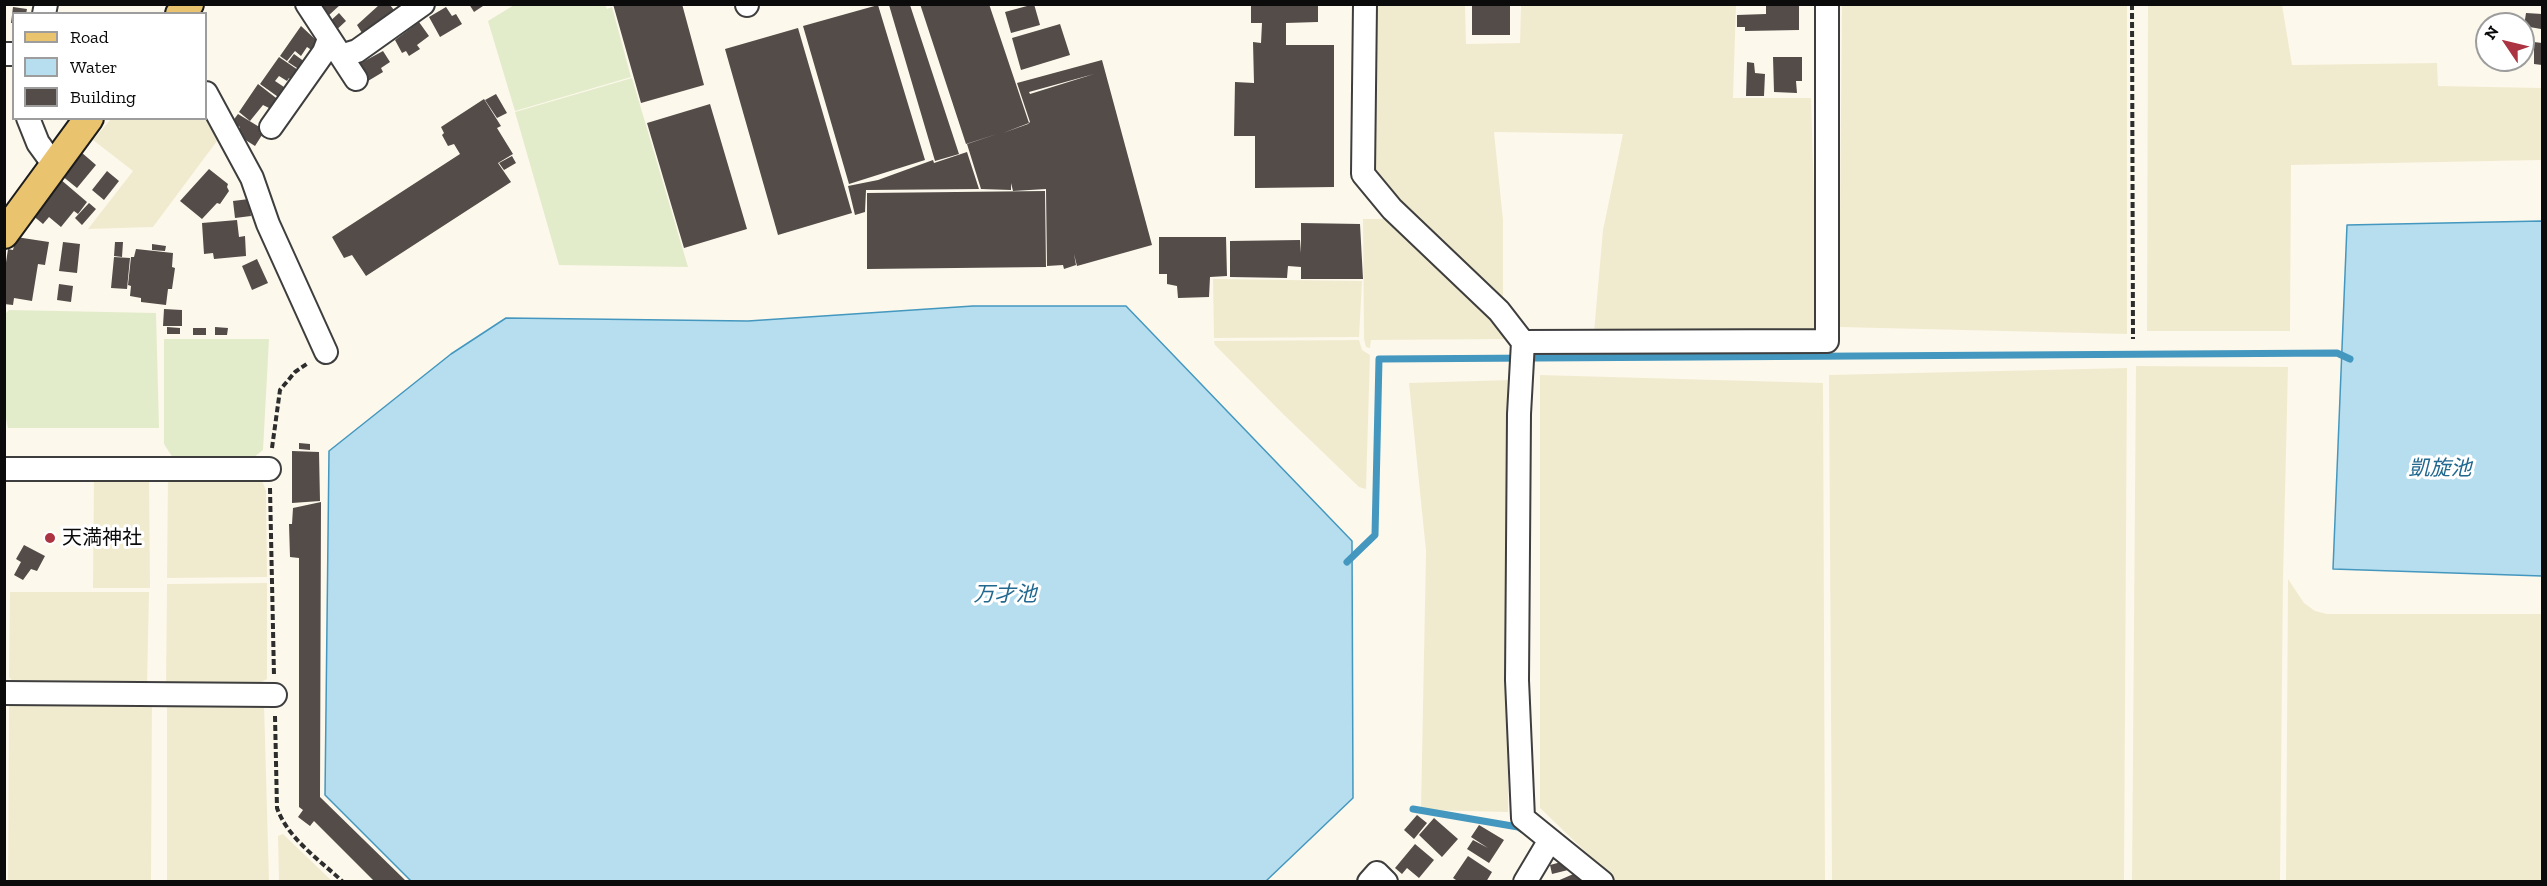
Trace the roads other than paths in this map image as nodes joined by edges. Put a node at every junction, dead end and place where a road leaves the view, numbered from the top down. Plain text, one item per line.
1 (307, 4) edge
2 (423, 4) edge
3 (1365, 4) edge
4 (1827, 4) edge
5 (335, 48) junction
6 (356, 79) dead end
7 (207, 95) edge
8 (29, 120) edge
9 (88, 120) edge
10 (272, 127) dead end
11 (54, 165) junction
12 (4, 234) edge
13 (1522, 342) junction
14 (326, 352) road end
15 (4, 469) edge
16 (269, 469) road end
17 (4, 693) edge
18 (275, 695) road end
19 (1550, 840) junction
20 (1369, 882) edge
21 (1386, 882) edge
22 (1525, 882) edge
23 (1602, 882) edge

1 - 5 street
2 - 5 street
3 - 13 street
4 - 13 street
5 - 6 street
5 - 10 street
7 - 14 street
8 - 11 street
9 - 11 main road
11 - 12 main road
13 - 19 street
15 - 16 street
17 - 18 street
19 - 22 street
19 - 23 street
20 - 21 street

